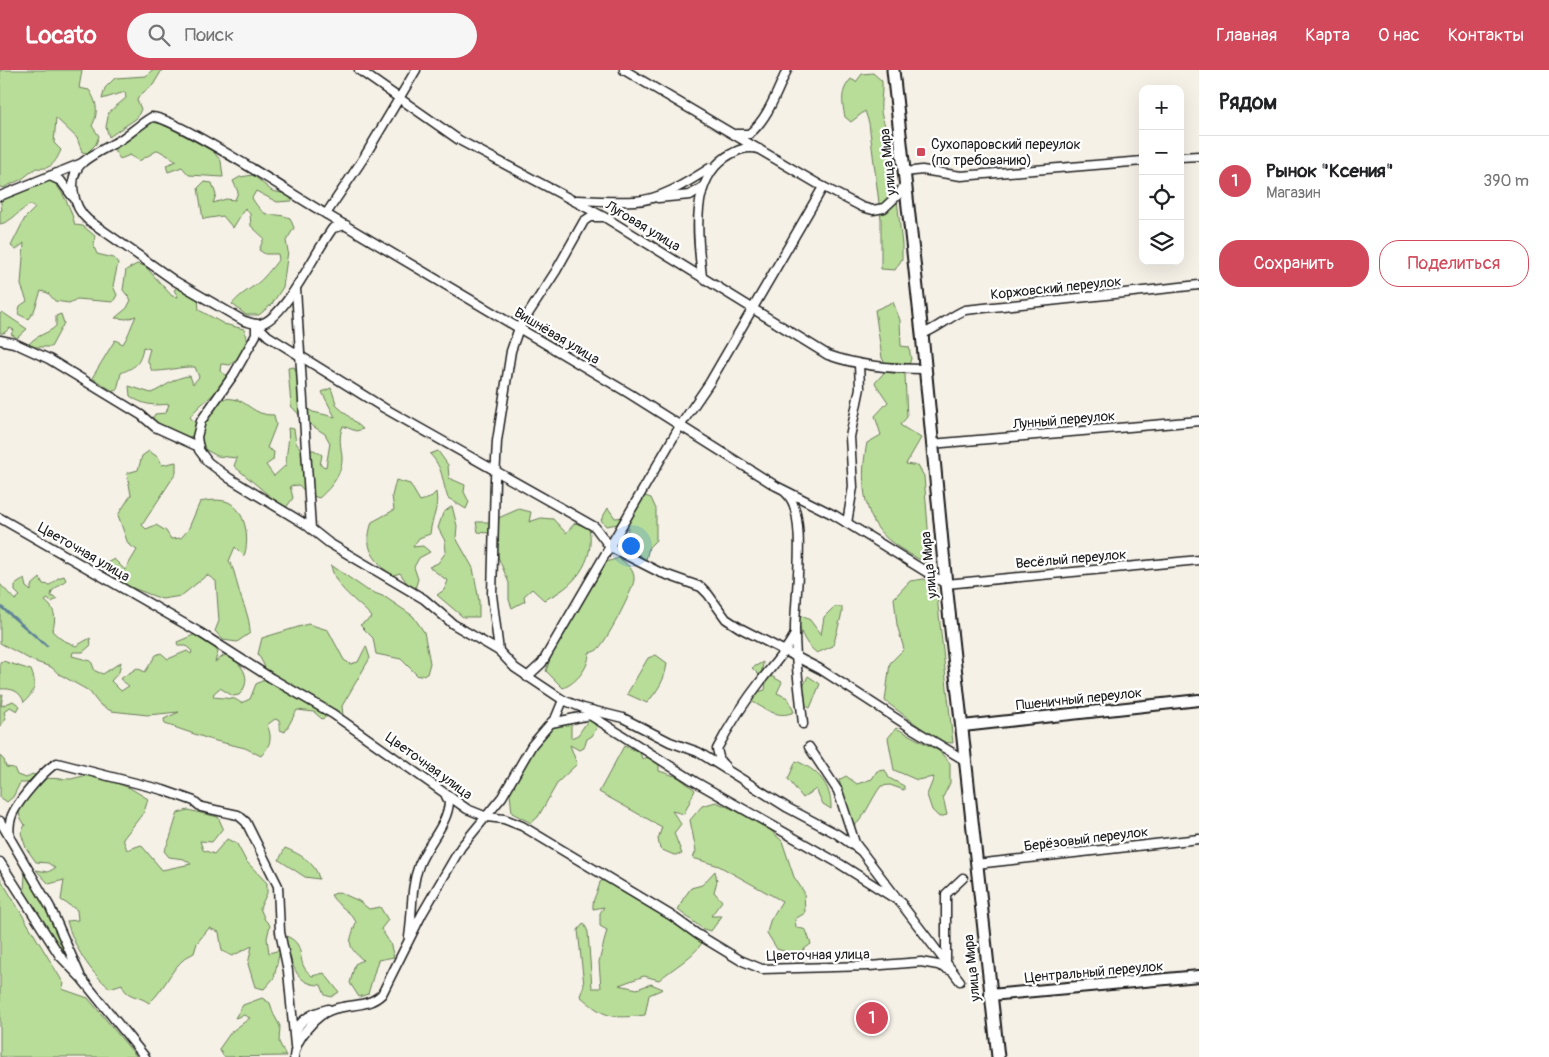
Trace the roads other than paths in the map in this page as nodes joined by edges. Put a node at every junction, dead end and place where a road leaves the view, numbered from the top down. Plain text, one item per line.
1 (359, 70) edge
2 (416, 70) edge
3 (624, 70) edge
4 (787, 70) edge
5 (893, 70) edge
6 (400, 98) junction
7 (729, 132) junction
8 (761, 149) junction
9 (1199, 156) edge
10 (1184, 158) edge
11 (1139, 161) edge
12 (82, 162) junction
13 (717, 164) junction
14 (50, 176) junction
15 (905, 176) junction
16 (703, 186) junction
17 (823, 187) junction
18 (0, 196) edge
19 (646, 199) junction
20 (575, 200) junction
21 (76, 204) junction
22 (326, 214) junction
23 (606, 218) junction
24 (346, 225) junction
25 (702, 277) junction
26 (1199, 285) edge
27 (296, 288) junction
28 (752, 311) junction
29 (256, 324) junction
30 (519, 328) junction
31 (922, 334) junction
32 (0, 340) edge
33 (300, 355) junction
34 (859, 364) junction
35 (925, 369) junction
36 (1199, 421) edge
37 (680, 426) junction
38 (931, 444) junction
39 (199, 447) junction
40 (496, 471) junction
41 (776, 486) junction
42 (0, 518) edge
43 (847, 523) junction
44 (311, 529) junction
45 (610, 547) junction
46 (1199, 560) edge
47 (946, 584) junction
48 (794, 634) junction
49 (499, 651) junction
50 (784, 651) junction
51 (797, 656) junction
52 (527, 677) junction
53 (563, 700) junction
54 (1199, 700) edge
55 (602, 714) junction
56 (590, 715) junction
57 (551, 723) junction
58 (803, 724) dead end
59 (963, 726) junction
60 (809, 747) dead end
61 (966, 761) junction
62 (726, 768) junction
63 (444, 794) junction
64 (486, 816) junction
65 (0, 821) edge
66 (10, 838) junction
67 (1199, 838) edge
68 (861, 851) junction
69 (0, 862) edge
70 (976, 864) junction
71 (963, 878) dead end
72 (902, 903) junction
73 (408, 944) junction
74 (946, 964) junction
75 (952, 971) junction
76 (1199, 976) edge
77 (82, 979) junction
78 (960, 981) dead end
79 (990, 995) junction
80 (295, 1046) junction
81 (145, 1057) edge
82 (294, 1057) edge
83 (998, 1057) edge

1 - 6 street, Луговая улица
2 - 6 street
3 - 7 street
4 - 7 street
5 - 15 main road, улица Мира
6 - 20 street, Луговая улица
6 - 22 street
7 - 8 street
8 - 13 street
8 - 17 street
9 - 10 street
11 - 15 street
12 - 14 street
12 - 21 street
12 - 22 street, Вишнёвая улица
13 - 16 street
13 - 19 street
14 - 18 street
14 - 21 street
15 - 17 street
15 - 31 main road, улица Мира
16 - 19 street
16 - 25 street
17 - 28 street
19 - 20 street
20 - 23 street, Луговая улица
21 - 29 street
22 - 24 street, Вишнёвая улица
23 - 25 street, Луговая улица
23 - 30 street
24 - 27 street
24 - 30 street, Вишнёвая улица
25 - 28 street, Луговая улица
26 - 31 street, Коржовский переулок
27 - 29 street
27 - 33 street
28 - 34 street, Луговая улица
28 - 37 street
29 - 33 street
29 - 39 street
30 - 37 street, Вишнёвая улица
30 - 40 street
31 - 35 main road, улица Мира
32 - 39 street
33 - 40 street
33 - 44 street
34 - 35 street, Луговая улица
34 - 43 street
35 - 38 main road, улица Мира
36 - 38 street, Лунный переулок
37 - 41 street, Вишнёвая улица
37 - 45 street
38 - 47 main road, улица Мира
39 - 44 street
40 - 45 street
40 - 49 street
41 - 43 street, Вишнёвая улица
41 - 48 street
42 - 63 street, Цветочная улица
43 - 47 street, Вишнёвая улица
44 - 49 street
45 - 50 street
45 - 52 street
46 - 47 street, Весёлый переулок
47 - 59 main road, улица Мира
48 - 50 street
48 - 51 street
49 - 52 street
50 - 51 street
50 - 62 street
51 - 58 street
51 - 61 street
52 - 53 street
53 - 55 street
53 - 57 street
54 - 59 street, Пшеничный переулок
55 - 56 street
55 - 62 street
56 - 57 street
56 - 72 street
57 - 64 street
59 - 61 main road, улица Мира
60 - 68 street
61 - 70 main road, улица Мира
62 - 68 street
63 - 64 street, Цветочная улица
63 - 73 street
64 - 73 street
64 - 75 street, Цветочная улица
65 - 66 street
66 - 77 street
66 - 80 street
67 - 70 street, Берёзовый переулок
68 - 72 street
69 - 77 street
70 - 79 main road, улица Мира
71 - 74 street
72 - 74 street
73 - 80 street
74 - 75 street
75 - 78 street
76 - 79 street, Центральный переулок
77 - 81 street
79 - 83 main road, улица Мира
80 - 82 street

